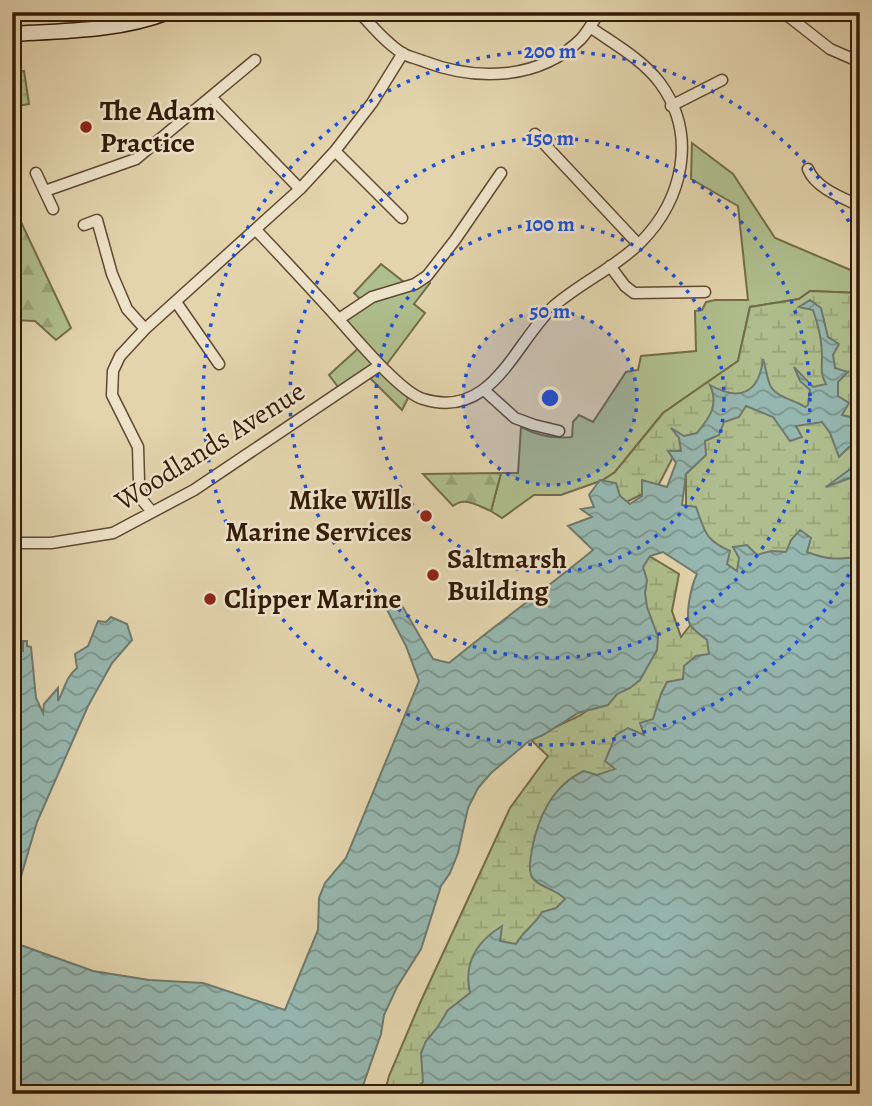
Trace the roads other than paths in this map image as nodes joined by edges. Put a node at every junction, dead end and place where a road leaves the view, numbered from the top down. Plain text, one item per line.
1 (168, 12) edge
2 (599, 12) edge
3 (783, 12) edge
4 (367, 15) edge
5 (590, 27) junction
6 (12, 34) edge
7 (403, 53) junction
8 (255, 60) dead end
9 (860, 62) edge
10 (722, 79) dead end
11 (211, 97) junction
12 (671, 106) junction
13 (535, 134) dead end
14 (335, 151) junction
15 (808, 169) dead end
16 (36, 173) dead end
17 (501, 173) dead end
18 (300, 189) junction
19 (45, 191) junction
20 (860, 206) edge
21 (53, 209) dead end
22 (402, 218) dead end
23 (84, 225) dead end
24 (256, 230) junction
25 (638, 244) junction
26 (610, 266) junction
27 (705, 292) dead end
28 (176, 303) junction
29 (339, 319) junction
30 (145, 330) junction
31 (219, 364) dead end
32 (380, 365) junction
33 (484, 390) junction
34 (559, 430) dead end
35 (152, 512) junction
36 (12, 543) edge

1 - 6 main road
2 - 5 street
3 - 9 street
4 - 7 street
5 - 7 street
5 - 12 street
7 - 14 street
8 - 11 street
10 - 12 street
11 - 18 street
11 - 19 street
12 - 25 street
13 - 25 street
14 - 18 street
14 - 22 street
15 - 20 street
16 - 19 street
17 - 29 street
18 - 24 street
19 - 21 street
23 - 30 street
24 - 28 street
24 - 29 street
25 - 26 street
26 - 27 street
26 - 33 street
28 - 30 street
28 - 31 street
29 - 32 street
30 - 35 street
32 - 33 street
32 - 35 street, Woodlands Avenue
33 - 34 street
35 - 36 street, Woodlands Avenue

